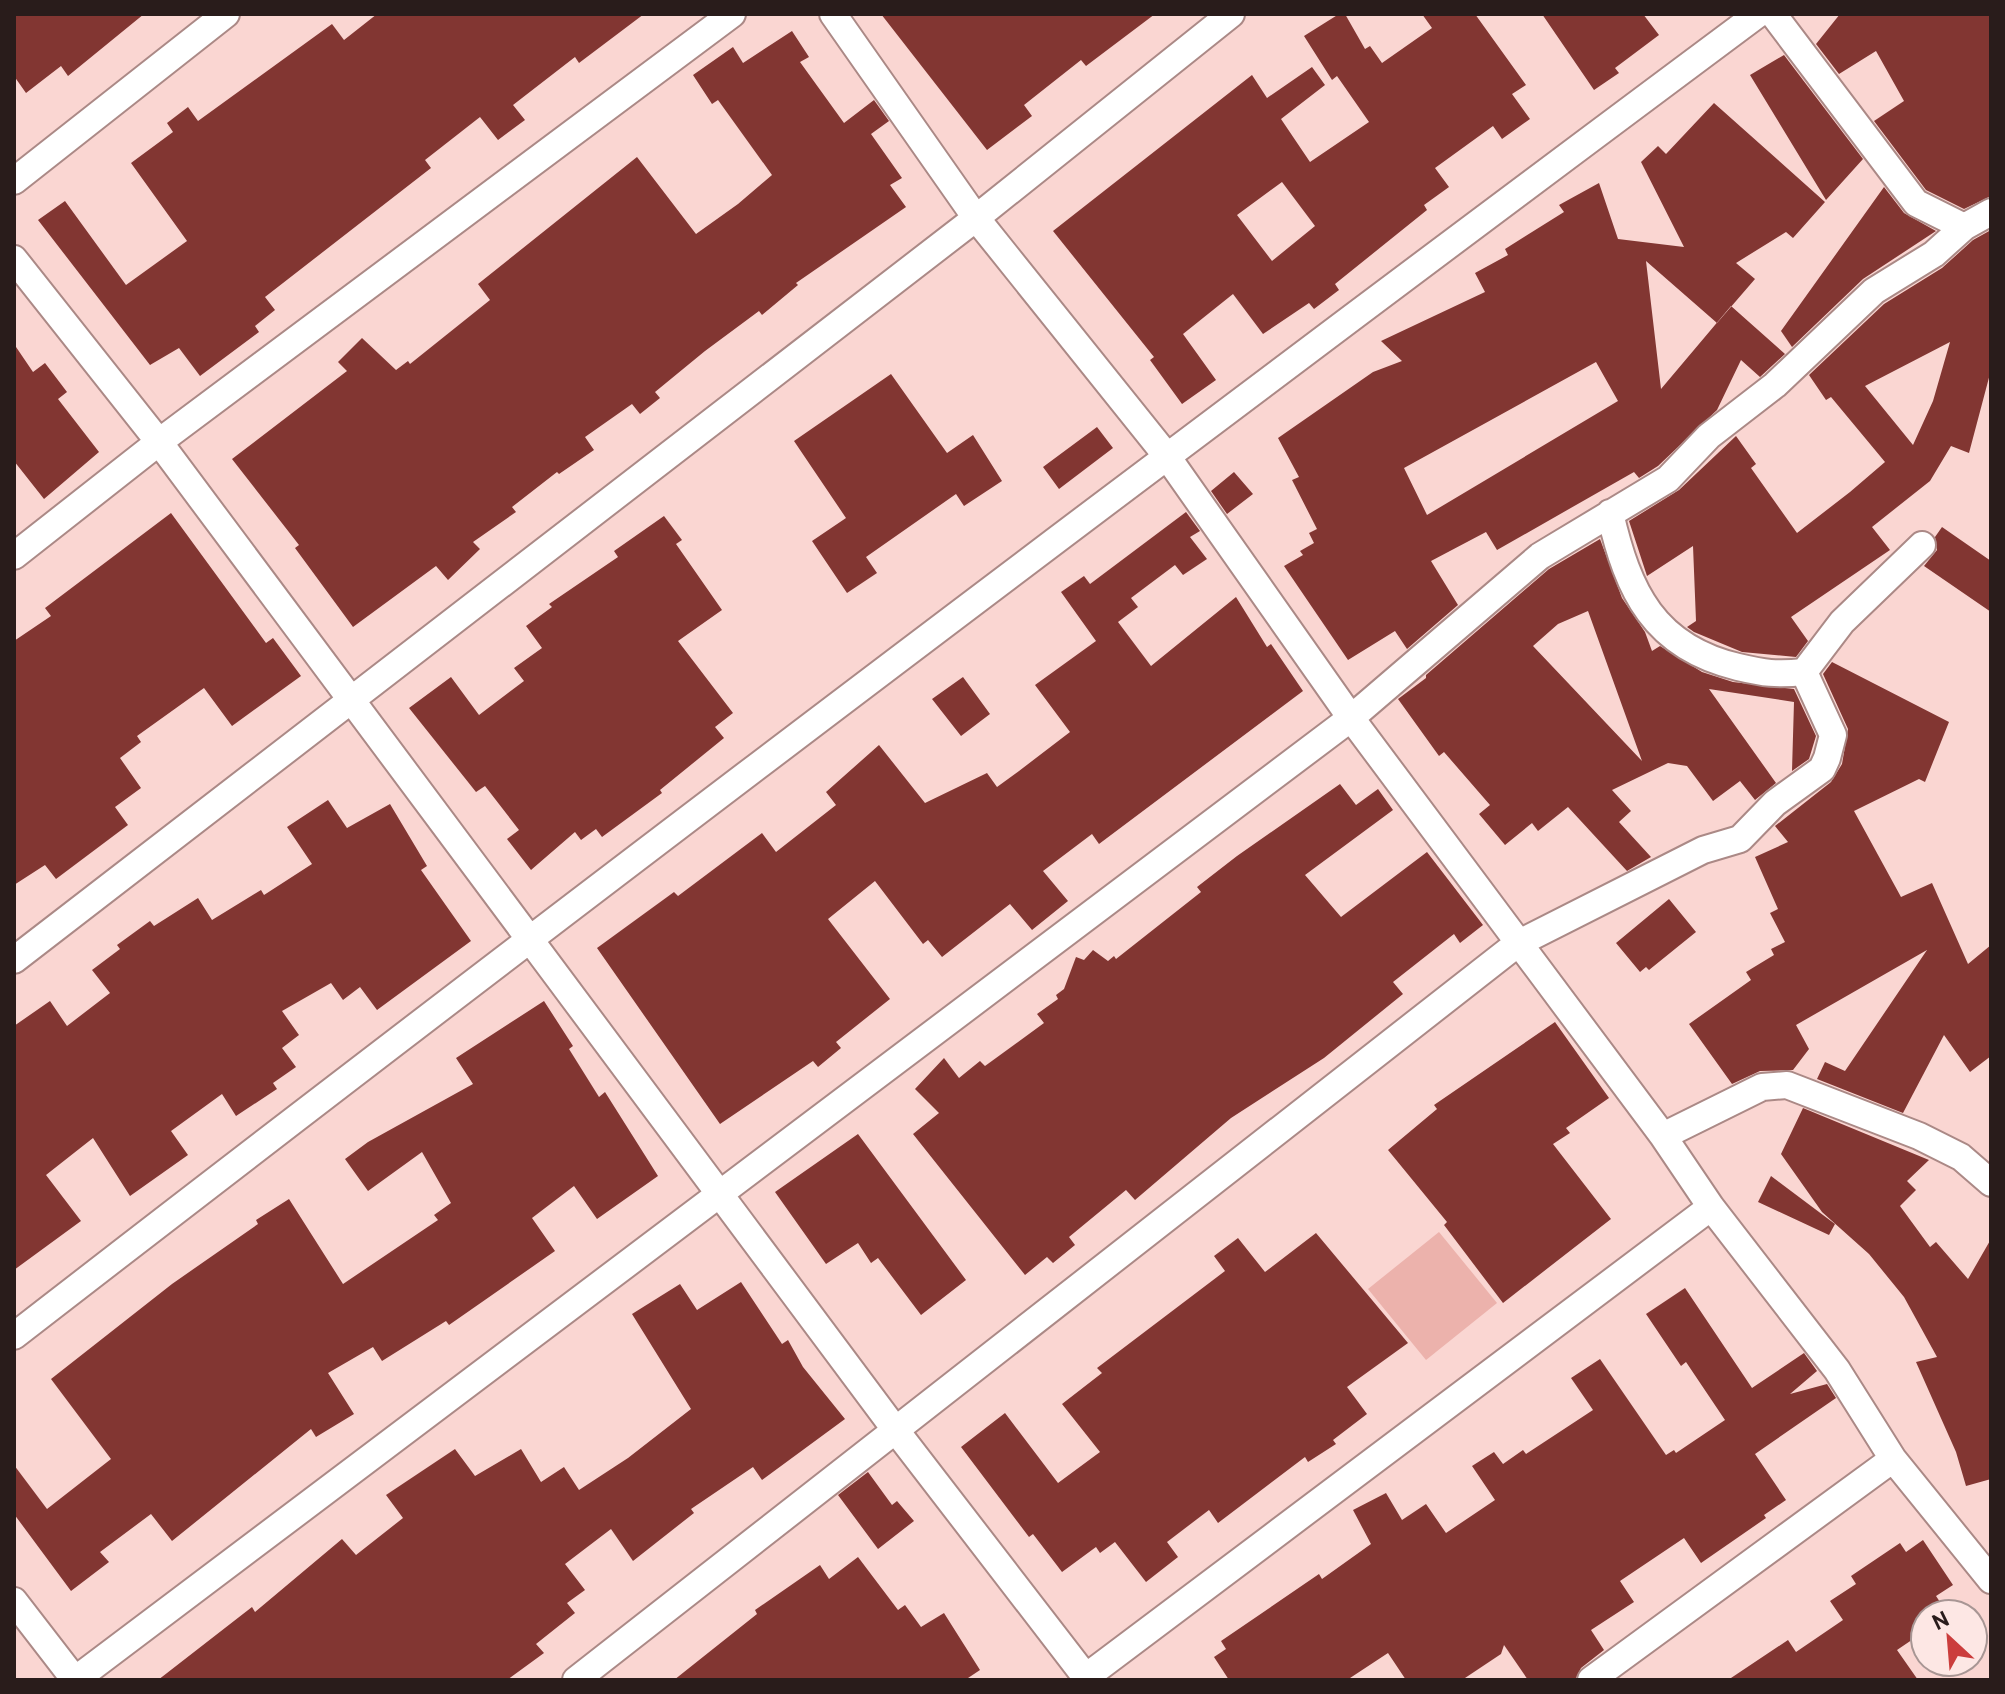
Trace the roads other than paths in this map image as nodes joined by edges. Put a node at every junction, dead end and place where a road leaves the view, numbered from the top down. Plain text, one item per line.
1 (226, 14) edge
2 (732, 14) edge
3 (833, 14) edge
4 (1231, 14) edge
5 (1758, 14) edge
6 (1773, 14) edge
7 (14, 181) edge
8 (1991, 212) edge
9 (976, 218) junction
10 (1964, 227) junction
11 (14, 259) edge
12 (159, 442) junction
13 (1166, 455) junction
14 (1610, 513) junction
15 (1922, 545) dead end
16 (14, 556) edge
17 (1804, 672) junction
18 (351, 698) junction
19 (1351, 718) junction
20 (529, 937) junction
21 (1517, 944) junction
22 (14, 960) edge
23 (1663, 1136) junction
24 (1991, 1183) edge
25 (720, 1194) junction
26 (1711, 1207) junction
27 (14, 1336) edge
28 (897, 1432) junction
29 (1893, 1459) junction
30 (1991, 1580) edge
31 (14, 1601) edge
32 (1086, 1679) edge
33 (576, 1680) edge
34 (1591, 1680) edge

1 - 7 street
2 - 12 street
3 - 9 street
4 - 9 street
5 - 13 street
6 - 10 street
8 - 10 street
9 - 13 street
9 - 18 street
10 - 14 street
11 - 12 street
12 - 16 street
12 - 18 street
13 - 19 street
13 - 20 street
14 - 17 street
14 - 19 street
15 - 17 street
17 - 21 street
18 - 20 street
18 - 22 street
19 - 21 street
19 - 25 street
20 - 25 street
20 - 27 street
21 - 23 street
21 - 28 street
23 - 24 street
23 - 26 street
25 - 28 street
25 - 31 street
26 - 29 street
26 - 32 street
28 - 32 street
28 - 33 street
29 - 30 street
29 - 34 street

